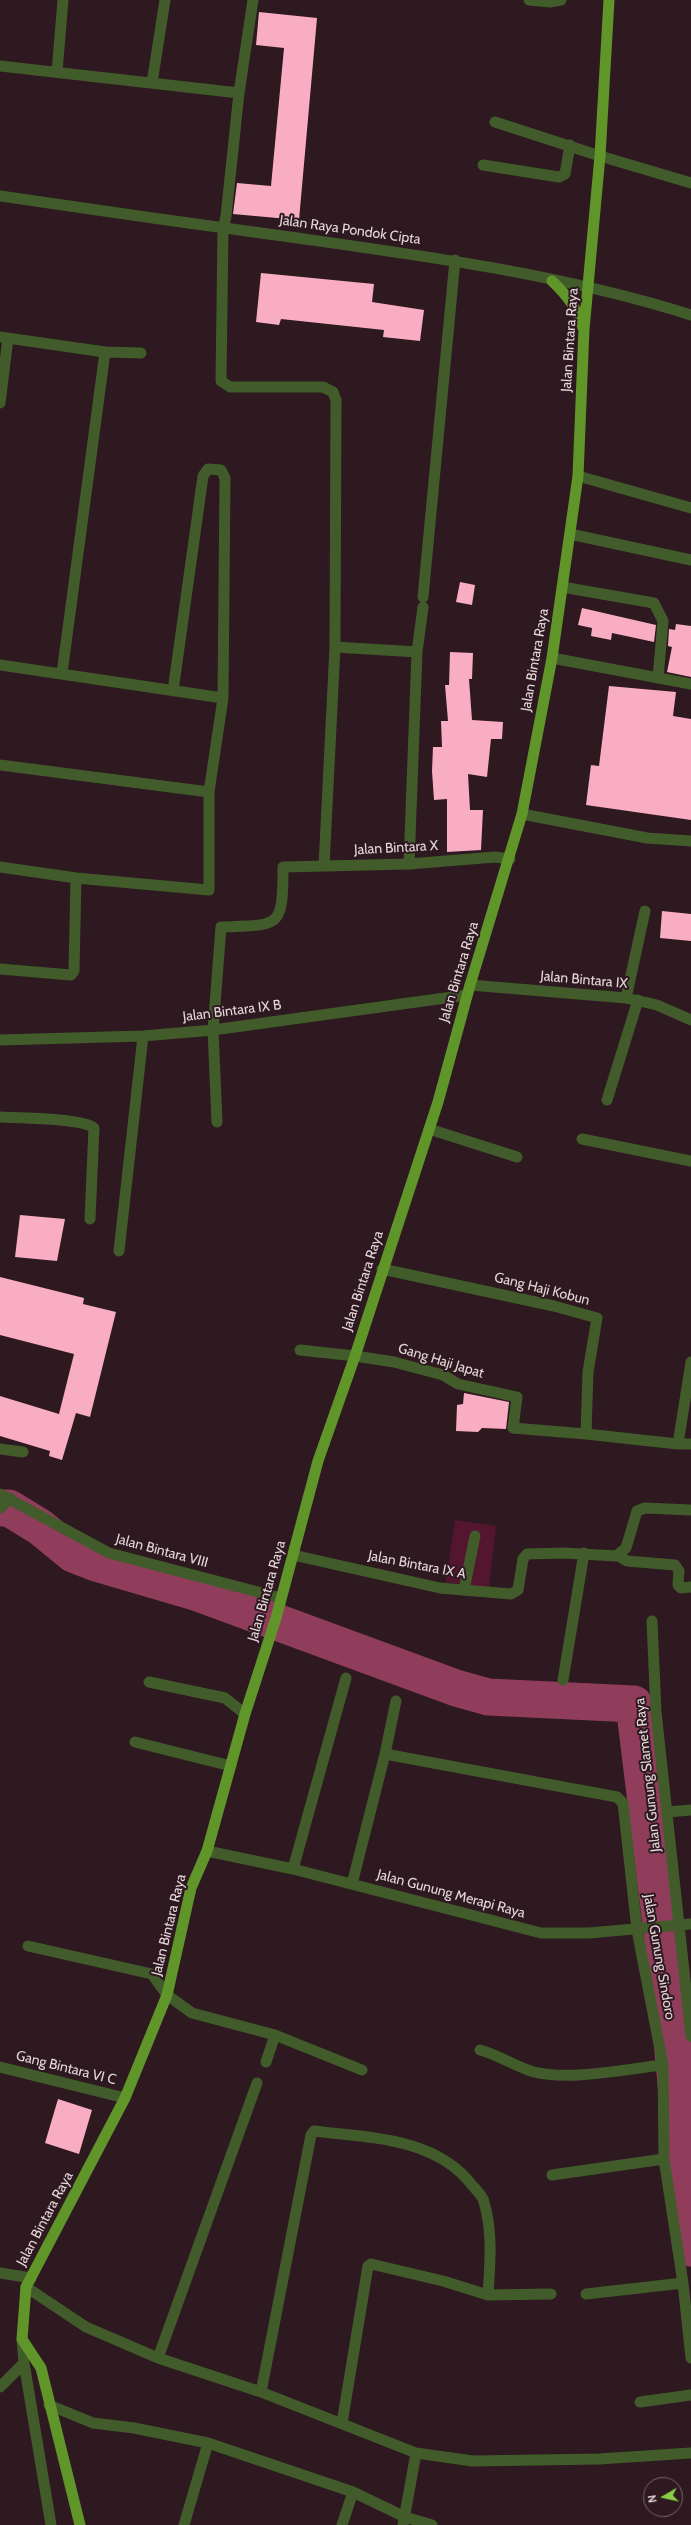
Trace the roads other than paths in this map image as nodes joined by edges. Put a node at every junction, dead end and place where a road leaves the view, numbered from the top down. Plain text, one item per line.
1 (63, 0) edge
2 (165, 0) edge
3 (253, 0) edge
4 (529, 0) edge
5 (561, 0) edge
6 (609, 0) edge
7 (0, 66) edge
8 (57, 72) junction
9 (152, 83) junction
10 (239, 93) junction
11 (495, 122) dead end
12 (570, 145) junction
13 (600, 156) junction
14 (483, 165) dead end
15 (691, 183) edge
16 (0, 196) edge
17 (223, 228) junction
18 (455, 260) junction
19 (552, 281) junction
20 (588, 289) junction
21 (691, 315) edge
22 (584, 329) junction
23 (4, 338) edge
24 (105, 352) junction
25 (141, 353) dead end
26 (0, 403) edge
27 (578, 476) junction
28 (691, 508) edge
29 (570, 534) junction
30 (691, 560) edge
31 (562, 587) junction
32 (335, 647) junction
33 (417, 652) junction
34 (552, 658) junction
35 (0, 665) edge
36 (62, 673) junction
37 (658, 678) junction
38 (691, 684) edge
39 (173, 691) junction
40 (223, 698) junction
41 (0, 765) edge
42 (208, 792) junction
43 (522, 814) junction
44 (691, 841) edge
45 (510, 859) junction
46 (408, 864) junction
47 (324, 866) junction
48 (0, 867) edge
49 (76, 878) junction
50 (645, 911) dead end
51 (0, 969) edge
52 (468, 990) junction
53 (626, 998) junction
54 (638, 1000) junction
55 (691, 1020) edge
56 (213, 1030) junction
57 (142, 1036) junction
58 (0, 1040) edge
59 (607, 1100) dead end
60 (0, 1117) edge
61 (217, 1122) dead end
62 (429, 1129) junction
63 (582, 1139) dead end
64 (516, 1157) dead end
65 (691, 1161) edge
66 (90, 1218) dead end
67 (119, 1251) dead end
68 (382, 1269) junction
69 (300, 1350) dead end
70 (355, 1356) junction
71 (691, 1362) edge
72 (582, 1434) junction
73 (678, 1444) junction
74 (691, 1444) edge
75 (0, 1449) edge
76 (23, 1452) dead end
77 (3, 1501) edge
78 (691, 1510) edge
79 (475, 1536) dead end
80 (584, 1553) junction
81 (293, 1555) junction
82 (617, 1555) junction
83 (691, 1587) edge
84 (464, 1590) junction
85 (281, 1598) junction
86 (652, 1621) dead end
87 (346, 1678) dead end
88 (563, 1680) dead end
89 (149, 1682) dead end
90 (396, 1701) dead end
91 (245, 1714) junction
92 (135, 1742) dead end
93 (386, 1754) junction
94 (231, 1766) junction
95 (691, 1810) edge
96 (668, 1812) junction
97 (207, 1851) junction
98 (293, 1869) junction
99 (352, 1884) junction
100 (691, 1924) edge
101 (675, 1926) junction
102 (640, 1929) junction
103 (28, 1946) dead end
104 (167, 1995) junction
105 (275, 2035) junction
106 (691, 2036) edge
107 (480, 2050) dead end
108 (266, 2062) dead end
109 (663, 2065) junction
110 (0, 2067) edge
111 (362, 2070) dead end
112 (257, 2083) dead end
113 (125, 2098) junction
114 (664, 2159) junction
115 (552, 2175) dead end
116 (0, 2273) edge
117 (28, 2282) junction
118 (683, 2283) junction
119 (551, 2294) dead end
120 (586, 2294) dead end
121 (488, 2295) junction
122 (22, 2339) junction
123 (158, 2358) junction
124 (691, 2358) edge
125 (24, 2363) junction
126 (0, 2387) edge
127 (261, 2392) junction
128 (691, 2395) edge
129 (640, 2402) dead end
130 (49, 2405) junction
131 (342, 2423) junction
132 (208, 2443) junction
133 (416, 2453) junction
134 (691, 2453) edge
135 (353, 2492) junction
136 (404, 2521) edge
137 (51, 2525) edge
138 (80, 2525) edge
139 (184, 2525) edge
140 (342, 2525) edge
141 (432, 2525) edge

1 - 8 street
2 - 9 street
3 - 10 street
4 - 5 street
6 - 13 main road, Jalan Bintara Raya
7 - 8 street
8 - 9 street
9 - 10 street
10 - 17 street
11 - 12 street
12 - 13 street
12 - 14 street
13 - 15 street
13 - 20 main road, Jalan Bintara Raya
16 - 17 street, Jalan Raya Pondok Cipta
17 - 18 street, Jalan Raya Pondok Cipta
17 - 32 street
18 - 19 street, Jalan Raya Pondok Cipta
18 - 33 street
19 - 20 street, Jalan Raya Pondok Cipta
19 - 22 main road
20 - 21 street, Jalan Raya Pondok Cipta
20 - 22 main road, Jalan Bintara Raya
22 - 27 main road, Jalan Bintara Raya
23 - 24 street
23 - 26 street
24 - 25 street
24 - 36 street
27 - 28 street
27 - 29 main road, Jalan Bintara Raya
29 - 30 street
29 - 31 main road, Jalan Bintara Raya
31 - 34 main road, Jalan Bintara Raya
31 - 37 street
32 - 33 street
32 - 47 street
33 - 46 street
34 - 37 street
34 - 43 main road, Jalan Bintara Raya
35 - 36 street
36 - 39 street
37 - 38 street
39 - 40 street
39 - 40 street
40 - 42 street
41 - 42 street
42 - 49 street
43 - 44 street
43 - 45 main road, Jalan Bintara Raya
45 - 46 street, Jalan Bintara X
45 - 52 main road, Jalan Bintara Raya
46 - 47 street, Jalan Bintara X
47 - 56 street, Jalan Bintara X
48 - 49 street
49 - 51 street
50 - 53 street
52 - 53 street, Jalan Bintara IX
52 - 56 street, Jalan Bintara IX B
52 - 62 main road, Jalan Bintara Raya
53 - 54 street, Jalan Bintara IX
54 - 55 street, Jalan Bintara IX
54 - 59 street
56 - 57 street, Jalan Bintara IX B
56 - 61 street
57 - 58 street, Jalan Bintara IX B
57 - 67 street
60 - 66 street
62 - 64 street
62 - 68 main road, Jalan Bintara Raya
63 - 65 street
68 - 70 main road, Jalan Bintara Raya
68 - 72 street, Gang Haji Kobun
69 - 70 street, Gang Haji Japat
70 - 72 street, Gang Haji Japat
70 - 81 main road, Jalan Bintara Raya
71 - 73 street
72 - 73 street
73 - 74 street
75 - 76 street
77 - 85 street, Jalan Bintara VIII
78 - 82 street
79 - 84 street
80 - 82 street, Jalan Bintara IX A
80 - 84 street, Jalan Bintara IX A
80 - 88 street
81 - 84 street, Jalan Bintara IX A
81 - 85 main road, Jalan Bintara Raya
82 - 83 street, Jalan Bintara IX A
85 - 91 main road, Jalan Bintara Raya
86 - 96 street, Jalan Gunung Slamet Raya
87 - 98 street
89 - 91 street
90 - 93 street
91 - 94 main road, Jalan Bintara Raya
92 - 94 street
93 - 99 street
93 - 102 street, Jalan Gunung Sindoro
94 - 97 main road, Jalan Bintara Raya
95 - 96 street
96 - 101 street, Jalan Gunung Slamet Raya
97 - 98 street, Jalan Gunung Merapi Raya
97 - 104 main road, Jalan Bintara Raya
98 - 99 street, Jalan Gunung Merapi Raya
99 - 102 street, Jalan Gunung Merapi Raya
100 - 101 street, Jalan Gunung Merapi Raya
101 - 102 street, Jalan Gunung Merapi Raya
101 - 106 street, Jalan Gunung Slamet Raya
102 - 109 street, Jalan Gunung Sindoro
103 - 104 street
104 - 105 street
104 - 113 main road, Jalan Bintara Raya
105 - 108 street
105 - 111 street
107 - 109 street
109 - 114 street, Jalan Gunung Sindoro
110 - 113 street, Gang Bintara VI C
112 - 123 street
113 - 117 main road, Jalan Bintara Raya
114 - 115 street
114 - 118 street, Jalan Gunung Sindoro
116 - 117 street
117 - 122 main road, Jalan Bintara Raya
117 - 123 street
118 - 120 street
118 - 124 street, Jalan Gunung Sindoro
119 - 121 street
121 - 127 street
121 - 131 street
122 - 125 street
122 - 130 main road
123 - 127 street
125 - 126 street
125 - 137 street
127 - 131 street
128 - 129 street
130 - 132 street
130 - 138 main road
131 - 133 street
132 - 135 street
132 - 139 street
133 - 134 street
133 - 136 street
135 - 136 street
135 - 140 street
136 - 141 street

